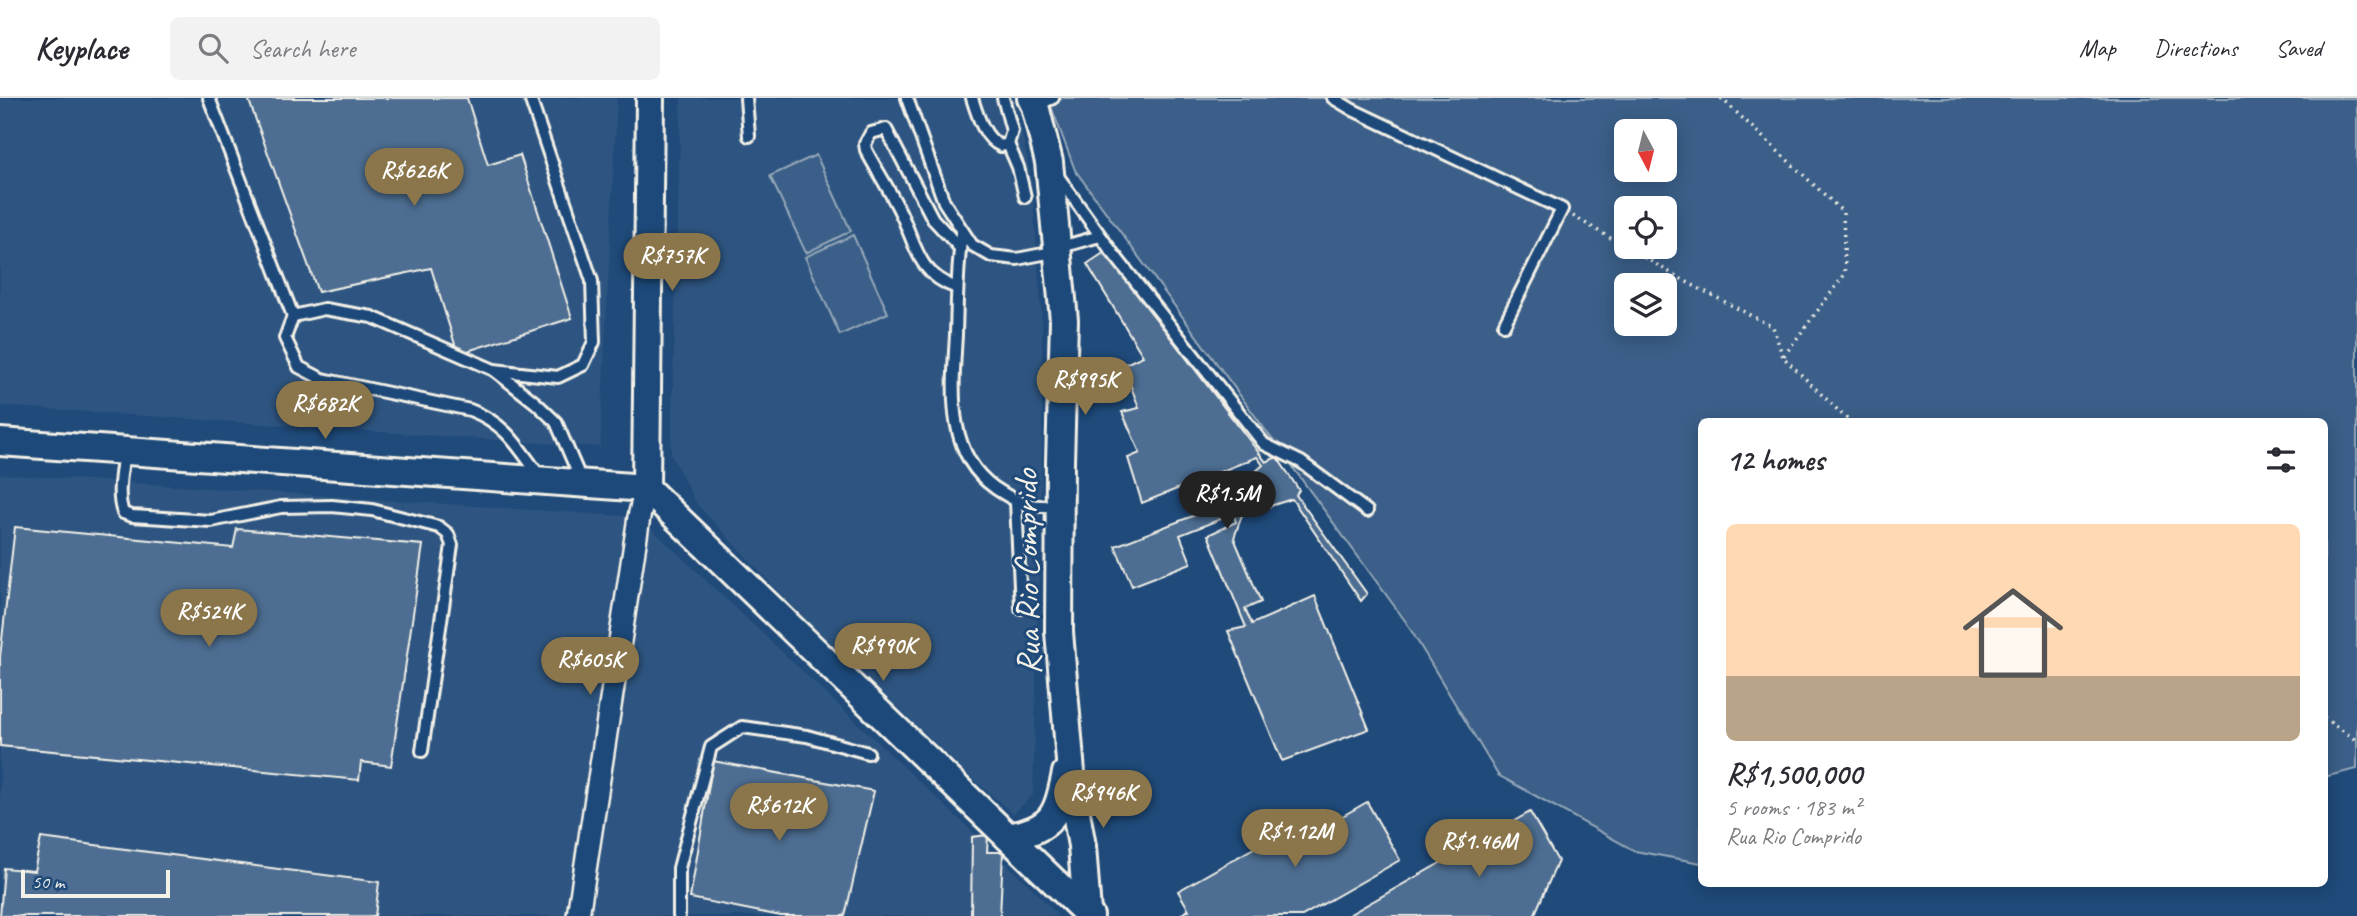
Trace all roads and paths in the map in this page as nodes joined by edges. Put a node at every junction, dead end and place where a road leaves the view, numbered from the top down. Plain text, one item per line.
1 (209, 98) edge
2 (530, 98) edge
3 (650, 98) edge
4 (747, 98) edge
5 (908, 98) edge
6 (972, 98) edge
7 (1003, 98) edge
8 (1333, 98) edge
9 (1721, 98) edge
10 (1039, 101) edge
11 (749, 135) dead end
12 (1008, 144) junction
13 (1049, 162) junction
14 (1025, 197) dead end
15 (1562, 209) junction
16 (962, 233) junction
17 (1100, 236) junction
18 (1614, 240) edge
19 (960, 248) junction
20 (1058, 251) junction
21 (1647, 259) edge
22 (957, 288) junction
23 (293, 316) junction
24 (1504, 325) dead end
25 (1783, 357) junction
26 (494, 370) junction
27 (1846, 418) edge
28 (0, 442) edge
29 (124, 451) junction
30 (543, 480) junction
31 (582, 483) junction
32 (646, 488) junction
33 (1016, 502) junction
34 (1060, 506) junction
35 (1367, 511) dead end
36 (1021, 608) dead end
37 (2328, 721) edge
38 (2357, 741) edge
39 (422, 751) dead end
40 (868, 753) dead end
41 (1070, 753) junction
42 (1008, 836) junction
43 (1089, 914) edge
44 (578, 916) edge
45 (679, 916) edge

1 - 23 lane
2 - 26 lane
3 - 32 street
4 - 11 lane
5 - 16 lane
6 - 12 lane
7 - 12 lane
8 - 15 lane
9 - 25 path
10 - 13 street, Rua Rio Comprido
12 - 14 lane
13 - 17 lane
13 - 20 street, Rua Rio Comprido
15 - 18 path
15 - 24 lane
16 - 19 lane
16 - 20 lane
17 - 20 lane
17 - 35 lane
19 - 22 lane
19 - 22 lane
20 - 34 street, Rua Rio Comprido
21 - 25 path
22 - 33 lane
23 - 26 lane
23 - 30 lane
25 - 27 path
26 - 31 lane
28 - 29 street
29 - 30 street
29 - 39 lane
30 - 31 street
31 - 32 street
32 - 42 street
32 - 44 street
33 - 34 lane
33 - 36 lane
34 - 41 street, Rua Rio Comprido
37 - 38 path
40 - 45 lane
41 - 42 street
41 - 43 street, Rua Rio Comprido
42 - 43 street

